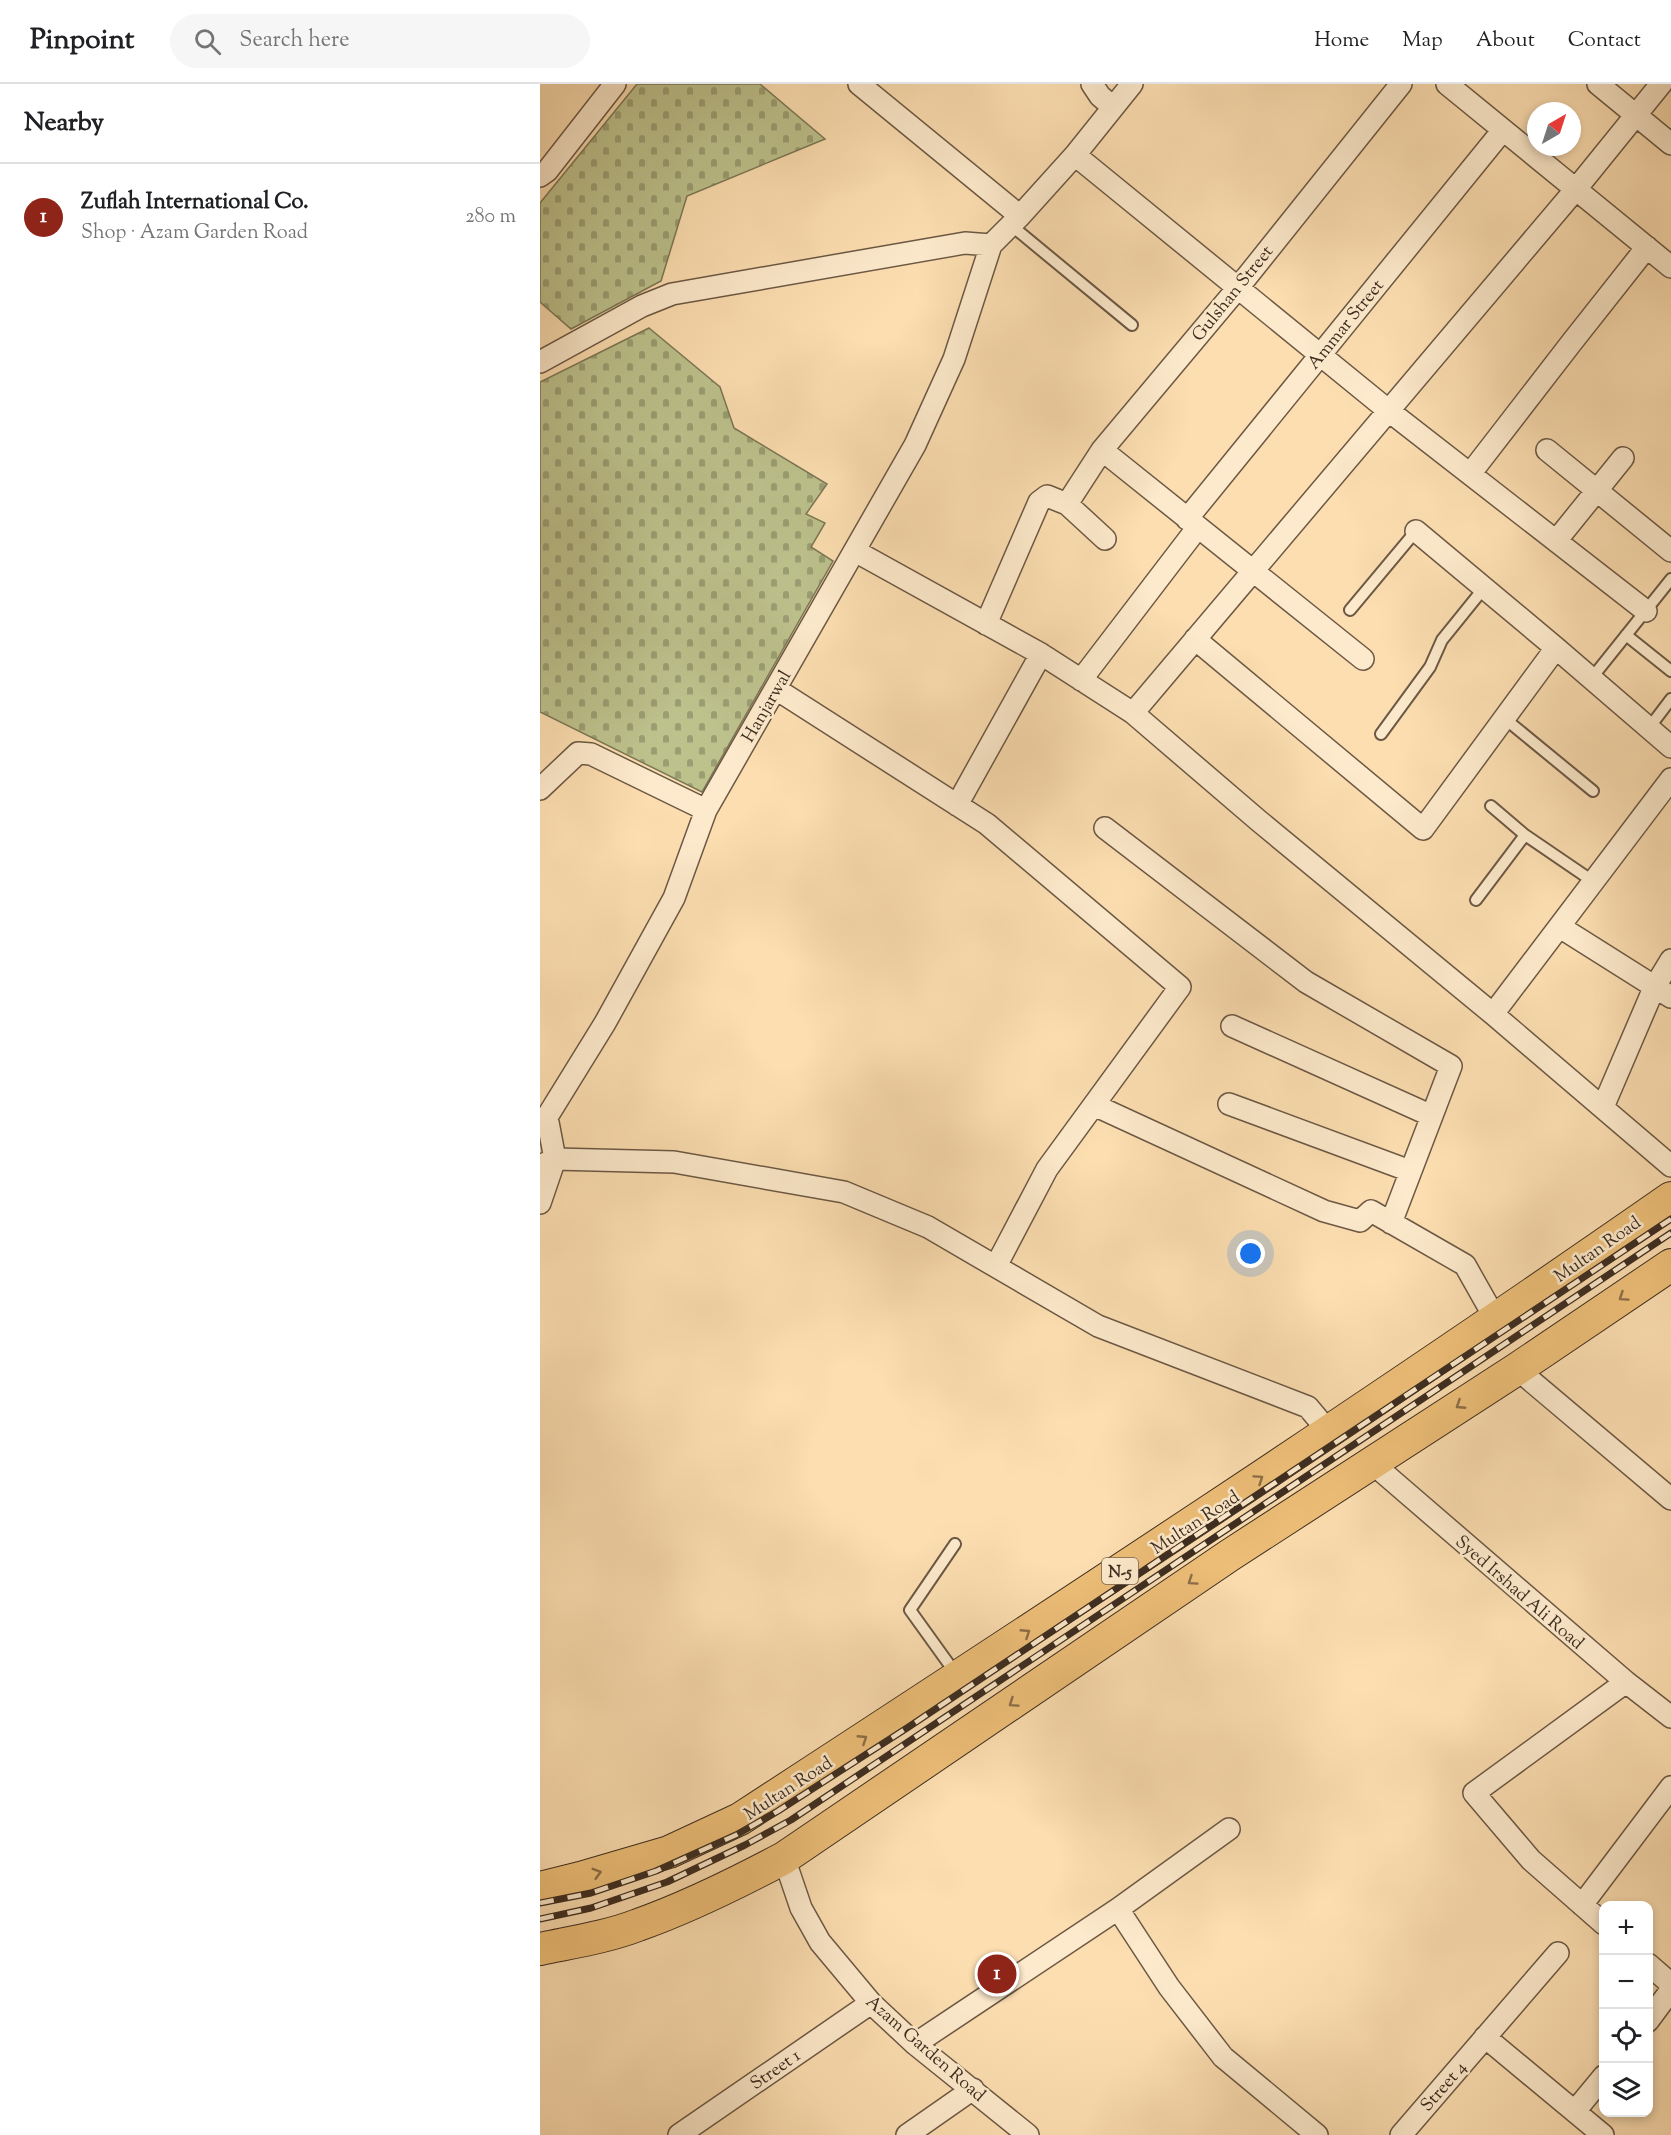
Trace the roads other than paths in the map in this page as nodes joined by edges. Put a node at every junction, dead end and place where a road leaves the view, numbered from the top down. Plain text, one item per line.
1 (615, 84) edge
2 (859, 84) edge
3 (1092, 84) edge
4 (1132, 84) edge
5 (1401, 84) edge
6 (1447, 84) edge
7 (1598, 84) edge
8 (1661, 84) edge
9 (1113, 107) junction
10 (1636, 115) junction
11 (1503, 130) junction
12 (1671, 144) edge
13 (1075, 155) junction
14 (540, 176) edge
15 (1576, 189) junction
16 (1016, 221) junction
17 (991, 245) junction
18 (1647, 248) junction
19 (1671, 267) edge
20 (1236, 289) junction
21 (1132, 325) dead end
22 (1320, 355) junction
23 (540, 362) edge
24 (1389, 411) junction
25 (1102, 450) junction
26 (1547, 450) dead end
27 (1623, 458) dead end
28 (1470, 474) junction
29 (1596, 490) junction
30 (1067, 504) junction
31 (1192, 523) junction
32 (1416, 531) joint
33 (1105, 539) dead end
34 (1556, 541) junction
35 (1671, 551) edge
36 (855, 552) junction
37 (1252, 571) junction
38 (1671, 579) edge
39 (1484, 588) junction
40 (1350, 610) dead end
41 (1646, 611) junction
42 (986, 624) junction
43 (1626, 635) junction
44 (1195, 639) junction
45 (1556, 648) junction
46 (1041, 654) junction
47 (1363, 659) dead end
48 (1671, 671) edge
49 (1592, 678) junction
50 (1081, 680) junction
51 (776, 689) junction
52 (1671, 699) edge
53 (1133, 713) junction
54 (1504, 718) junction
55 (1649, 728) junction
56 (1381, 734) dead end
57 (1671, 747) edge
58 (1671, 779) edge
59 (540, 789) edge
60 (1593, 791) dead end
61 (957, 805) junction
62 (1491, 807) dead end
63 (706, 810) junction
64 (1105, 828) dead end
65 (1525, 835) junction
66 (1594, 882) junction
67 (1476, 900) dead end
68 (1560, 927) junction
69 (1671, 960) edge
70 (1663, 993) edge
71 (1493, 1014) junction
72 (1232, 1026) dead end
73 (1229, 1104) dead end
74 (1094, 1105) junction
75 (1603, 1107) junction
76 (543, 1115) edge
77 (1432, 1116) junction
78 (548, 1162) edge
79 (1671, 1166) edge
80 (1410, 1171) junction
81 (1671, 1198) edge
82 (540, 1203) edge
83 (1391, 1223) junction
84 (1671, 1264) edge
85 (996, 1266) junction
86 (1496, 1320) junction
87 (1517, 1369) junction
88 (1329, 1432) junction
89 (1372, 1463) junction
90 (1671, 1499) edge
91 (1204, 1516) junction
92 (955, 1544) dead end
93 (1230, 1556) junction
94 (958, 1677) junction
95 (1626, 1682) junction
96 (1671, 1717) edge
97 (1671, 1787) edge
98 (1229, 1829) dead end
99 (784, 1858) junction
100 (540, 1888) edge
101 (1582, 1905) junction
102 (1118, 1909) junction
103 (1599, 1920) edge
104 (540, 1949) edge
105 (1558, 1953) dead end
106 (1653, 1968) edge
107 (1671, 1984) edge
108 (1671, 1990) edge
109 (870, 2003) junction
110 (1659, 2018) edge
111 (1485, 2037) junction
112 (915, 2044) junction
113 (1599, 2082) edge
114 (973, 2089) junction
115 (1575, 2111) junction
116 (679, 2135) edge
117 (907, 2135) edge
118 (1028, 2135) edge
119 (1317, 2135) edge
120 (1401, 2135) edge
121 (1603, 2135) edge

1 - 14 street
2 - 16 street
3 - 9 street
4 - 9 street, Hanjarwal
5 - 20 street, Gulshan Street
6 - 11 street
7 - 10 street
8 - 10 street
9 - 13 street, Hanjarwal
10 - 12 street
10 - 15 street
11 - 15 street
11 - 22 street, Ammar Street
13 - 16 street, Hanjarwal
13 - 20 street
15 - 18 street
15 - 24 street
16 - 17 street, Hanjarwal
16 - 21 lane
17 - 23 street
17 - 36 street, Hanjarwal
18 - 19 street
18 - 28 street
20 - 22 street
20 - 25 street, Gulshan Street
22 - 24 street
22 - 31 street, Ammar Street
24 - 28 street
24 - 37 street
25 - 30 street, Gulshan Street
25 - 31 street
26 - 29 street
27 - 29 street
28 - 34 street
29 - 34 street
29 - 35 street
30 - 33 street
30 - 42 street
31 - 37 street
31 - 50 street, Ammar Street
32 - 39 street
32 - 40 lane
34 - 41 street
36 - 42 street
36 - 51 street, Hanjarwal
37 - 44 street
37 - 47 street
38 - 41 lane
39 - 45 street
39 - 56 lane
41 - 43 lane
42 - 46 street
43 - 48 lane
43 - 49 lane
44 - 53 street
44 - 54 street
45 - 49 street
45 - 54 street
46 - 50 street
46 - 61 street
49 - 55 street
50 - 53 street
51 - 61 street
51 - 63 street, Hanjarwal
52 - 55 lane
53 - 71 street
54 - 60 lane
55 - 57 street
58 - 66 street
59 - 63 street
61 - 74 street
62 - 65 lane
63 - 76 street, Hanjarwal
64 - 77 street
65 - 66 lane
65 - 67 lane
66 - 68 street
68 - 70 street
68 - 71 street
69 - 70 street
70 - 75 street
71 - 75 street
72 - 77 street
73 - 80 street
74 - 83 street
74 - 85 street
75 - 79 street
76 - 78 street, Hanjarwal
77 - 80 street
78 - 82 street, Hanjarwal
78 - 85 street
80 - 83 street
81 - 86 main road, Multan Road / N-5
83 - 86 street
84 -> 87 main road
85 - 88 street
86 - 88 main road, Multan Road / N-5
87 -> 89 main road
87 - 90 street
91 -> 88 main road, Multan Road / N-5
89 - 93 main road
89 - 95 street, Syed Irshad Ali Road
91 - 93 main road
94 -> 91 main road, Multan Road / N-5
92 - 94 lane
93 -> 99 main road
100 -> 94 main road, Multan Road / N-5
95 - 96 street, Syed Irshad Ali Road
95 - 101 street
97 - 101 street
98 - 102 street
99 - 104 main road
99 - 109 street, Azam Garden Road
101 - 103 street
102 - 112 street
102 - 119 street
105 - 111 street, Street 4
106 - 107 street
108 - 110 street
109 - 112 street, Azam Garden Road
109 - 116 street, Street 1
111 - 115 street
111 - 120 street, Street 4
112 - 114 street, Azam Garden Road
113 - 115 street
114 - 117 street
114 - 118 street, Azam Garden Road
115 - 121 street

